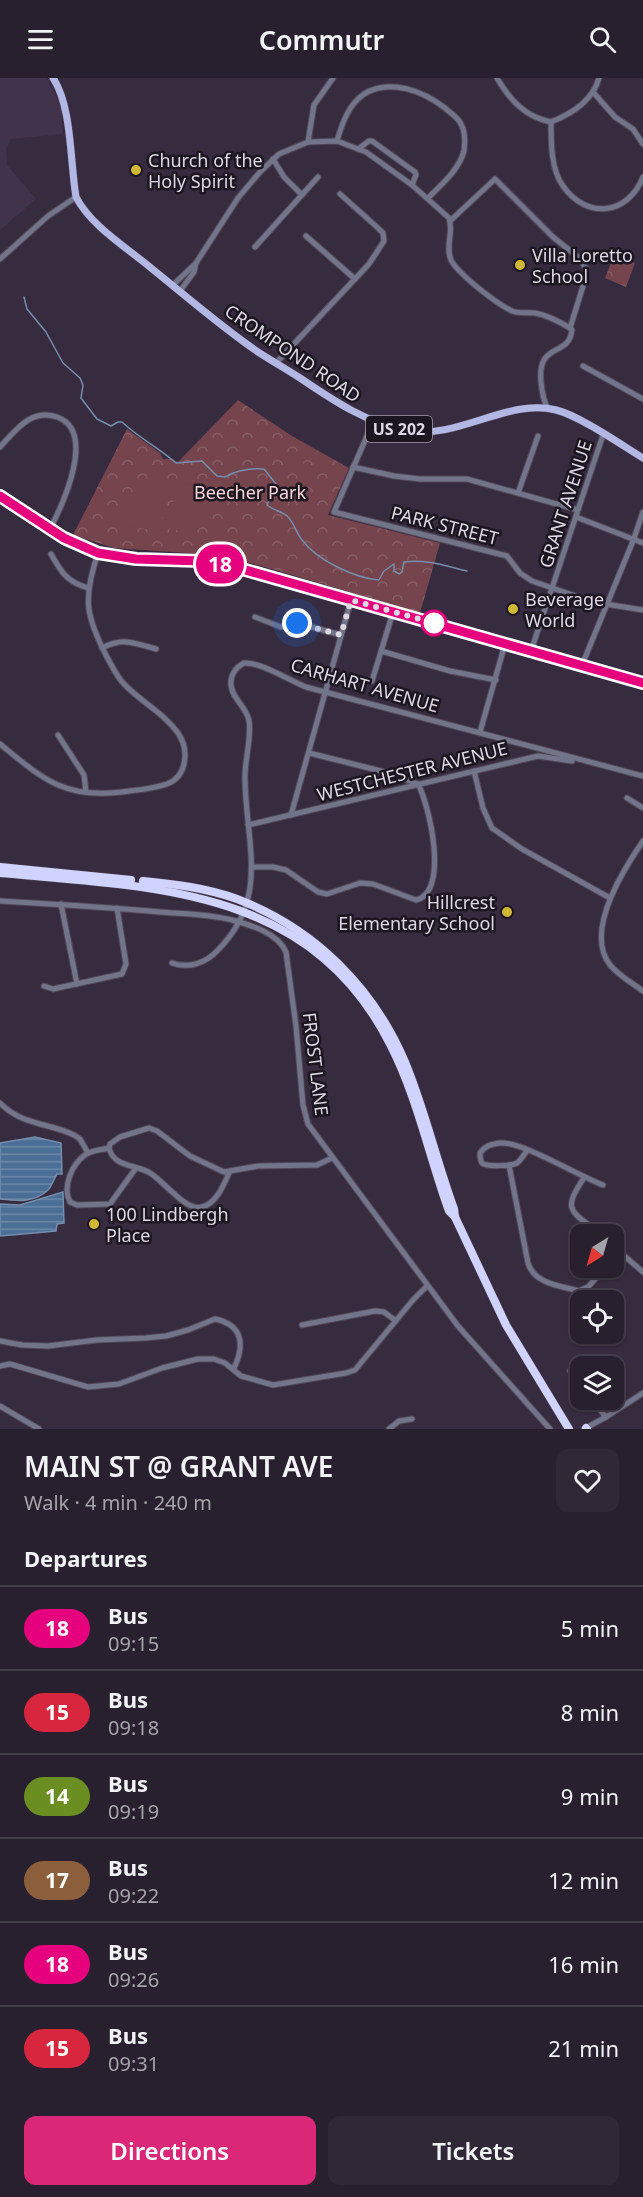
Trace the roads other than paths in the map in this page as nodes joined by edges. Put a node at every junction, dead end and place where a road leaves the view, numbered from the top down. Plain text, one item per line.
1 (53, 78) edge
2 (333, 78) edge
3 (497, 78) edge
4 (599, 78) edge
5 (593, 92) junction
6 (551, 122) junction
7 (337, 141) junction
8 (308, 142) junction
9 (643, 144) edge
10 (358, 149) junction
11 (273, 159) junction
12 (318, 177) dead end
13 (643, 177) edge
14 (412, 185) junction
15 (340, 194) dead end
16 (302, 195) junction
17 (76, 196) junction
18 (428, 198) junction
19 (450, 221) junction
20 (306, 236) dead end
21 (255, 247) dead end
22 (0, 259) edge
23 (196, 263) junction
24 (355, 279) junction
25 (173, 285) junction
26 (180, 291) junction
27 (570, 328) junction
28 (276, 363) junction
29 (583, 366) dead end
30 (643, 399) edge
31 (548, 409) junction
32 (373, 422) junction
33 (603, 435) junction
34 (538, 436) dead end
35 (0, 447) edge
36 (643, 458) edge
37 (353, 467) junction
38 (518, 493) junction
39 (0, 496) edge
40 (578, 510) junction
41 (643, 512) edge
42 (576, 517) junction
43 (50, 529) junction
44 (633, 541) junction
45 (643, 543) edge
46 (98, 553) junction
47 (51, 554) dead end
48 (88, 588) junction
49 (552, 589) junction
50 (351, 600) junction
51 (605, 604) junction
52 (643, 610) edge
53 (393, 612) junction
54 (255, 617) dead end
55 (341, 635) junction
56 (505, 644) junction
57 (102, 648) junction
58 (156, 649) dead end
59 (381, 651) junction
60 (531, 651) junction
61 (582, 665) junction
62 (496, 680) junction
63 (372, 681) dead end
64 (643, 683) edge
65 (326, 692) junction
66 (480, 732) junction
67 (58, 735) dead end
68 (0, 744) edge
69 (309, 753) junction
70 (583, 761) junction
71 (474, 771) junction
72 (643, 776) edge
73 (418, 784) junction
74 (86, 792) junction
75 (627, 798) dead end
76 (643, 808) edge
77 (291, 815) junction
78 (248, 825) junction
79 (643, 841) edge
80 (0, 867) edge
81 (253, 867) junction
82 (0, 873) edge
83 (610, 898) junction
84 (0, 901) edge
85 (61, 904) junction
86 (117, 908) junction
87 (245, 908) junction
88 (239, 922) junction
89 (172, 963) dead end
90 (77, 984) junction
91 (44, 986) dead end
92 (643, 991) edge
93 (0, 1103) edge
94 (108, 1148) junction
95 (527, 1150) junction
96 (88, 1153) junction
97 (332, 1158) junction
98 (509, 1165) junction
99 (136, 1168) junction
100 (230, 1171) junction
101 (584, 1178) junction
102 (603, 1185) dead end
103 (587, 1224) edge
104 (624, 1256) edge
105 (643, 1271) edge
106 (596, 1278) edge
107 (427, 1286) junction
108 (396, 1321) junction
109 (302, 1326) dead end
110 (0, 1341) edge
111 (0, 1366) edge
112 (234, 1368) junction
113 (643, 1393) edge
114 (0, 1406) edge
115 (600, 1410) edge
116 (606, 1417) junction
117 (412, 1419) dead end
118 (39, 1429) edge
119 (389, 1429) edge
120 (550, 1429) edge
121 (569, 1429) edge
122 (586, 1429) edge

1 - 17 main road, CROMPOND ROAD / US 202
2 - 8 street
3 - 6 street
4 - 5 street
5 - 6 street
5 - 9 street
6 - 13 street
7 - 8 street
7 - 10 street
7 - 18 street
8 - 11 street
10 - 14 street
10 - 14 street
11 - 16 street
11 - 23 street
12 - 16 street
14 - 18 street
15 - 24 street
16 - 21 street
17 - 22 street
17 - 25 main road, CROMPOND ROAD / US 202
18 - 19 street
19 - 27 street
19 - 27 street
20 - 24 street
23 - 25 street
23 - 26 street
24 - 28 street
25 - 26 main road, CROMPOND ROAD / US 202
26 - 28 main road, CROMPOND ROAD / US 202
27 - 31 street
28 - 32 main road, CROMPOND ROAD / US 202
29 - 30 street
31 - 32 main road, CROMPOND ROAD / US 202
31 - 33 main road, CROMPOND ROAD / US 202
32 - 37 street
33 - 36 main road, CROMPOND ROAD / US 202
33 - 40 street, GRANT AVENUE
34 - 38 street
35 - 43 street
37 - 38 street
37 - 49 street, PARK STREET
38 - 40 street
39 - 43 main road
40 - 42 street, GRANT AVENUE
41 - 44 street
42 - 44 street
42 - 49 street, GRANT AVENUE
43 - 46 main road
44 - 45 street
44 - 51 street
46 - 48 street
46 - 50 main road
47 - 48 street
48 - 57 street
49 - 51 street, PARK STREET
49 - 60 street, GRANT AVENUE
50 - 53 main road
50 - 55 street
51 - 52 street, PARK STREET
51 - 61 street
53 - 56 main road
53 - 59 street
54 - 55 street
55 - 65 street
56 - 60 main road
56 - 62 street
57 - 58 street
57 - 74 street
59 - 62 street
59 - 63 street
60 - 61 main road
61 - 64 main road
62 - 66 street
65 - 66 street, CARHART AVENUE
65 - 69 street
65 - 78 street, CARHART AVENUE
66 - 70 street, CARHART AVENUE
67 - 74 street
68 - 74 street
69 - 73 street
69 - 77 street
70 - 71 street, WESTCHESTER AVENUE
70 - 72 street
71 - 73 street, WESTCHESTER AVENUE
71 - 83 street
73 - 77 street, WESTCHESTER AVENUE
73 - 81 street
75 - 76 street
77 - 78 street, WESTCHESTER AVENUE
78 - 81 street, CARHART AVENUE
79 - 83 street
80 - 87 highway
81 - 87 street, CARHART AVENUE
82 - 87 highway
83 - 92 street
84 - 85 street, FROST LANE
85 - 86 street, FROST LANE
85 - 90 street
86 - 88 street, FROST LANE
86 - 90 street
87 - 88 street, CARHART AVENUE
87 - 121 highway
88 - 89 street, CARHART AVENUE
88 - 97 street, FROST LANE
90 - 91 street
93 - 96 street
94 - 96 street
94 - 99 street
94 - 100 street
95 - 98 street
95 - 98 street
95 - 101 street
96 - 99 street
97 - 100 street
97 - 107 street, FROST LANE
98 - 106 street
99 - 100 street
101 - 102 street
101 - 103 street
104 - 105 street
107 - 108 street
107 - 120 street, FROST LANE
108 - 109 street
108 - 112 street
110 - 112 street
111 - 112 street
113 - 116 street
114 - 118 street
115 - 116 street
116 - 122 street
117 - 119 street

